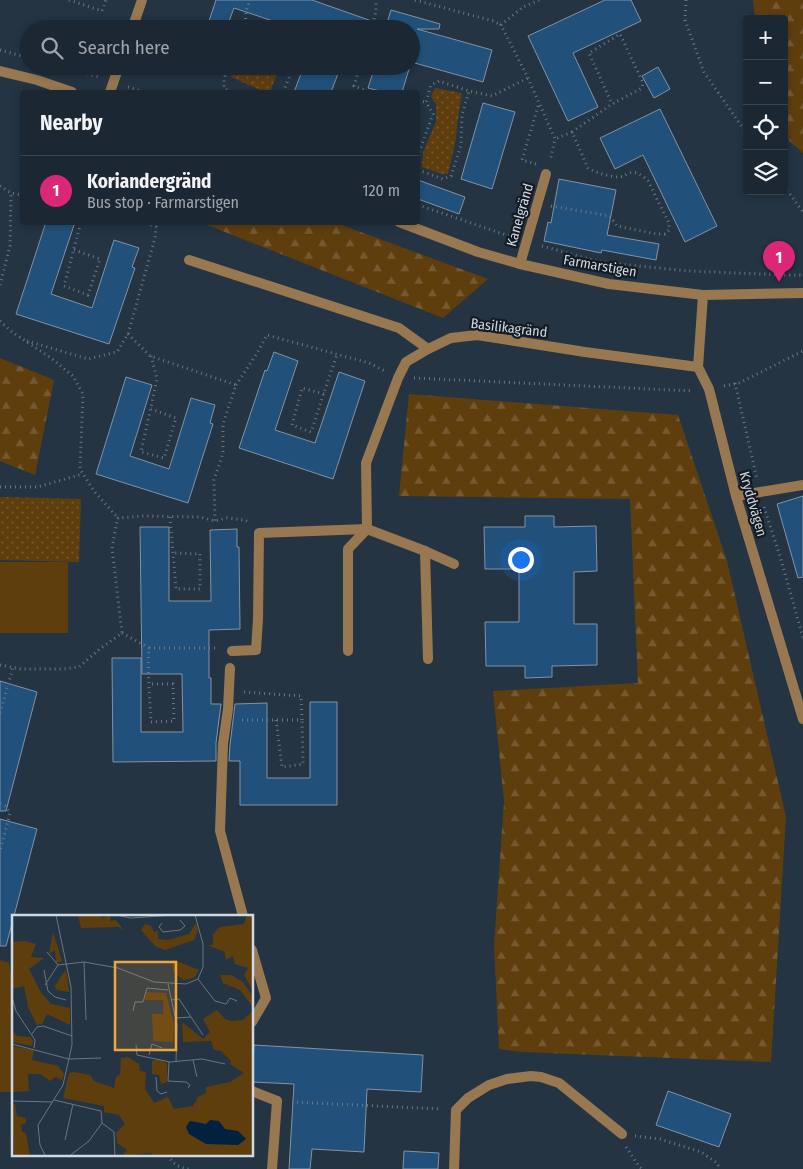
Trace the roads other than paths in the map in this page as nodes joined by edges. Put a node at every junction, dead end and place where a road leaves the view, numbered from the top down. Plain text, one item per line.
1 (142, 0) edge
2 (135, 20) edge
3 (0, 71) edge
4 (116, 75) edge
5 (66, 90) edge
6 (111, 90) edge
7 (547, 170) road end
8 (407, 225) edge
9 (189, 260) dead end
10 (520, 264) junction
11 (803, 293) edge
12 (703, 295) junction
13 (428, 349) junction
14 (698, 367) junction
15 (803, 485) edge
16 (736, 496) junction
17 (367, 530) junction
18 (425, 551) junction
19 (454, 564) dead end
20 (232, 651) road end
21 (348, 651) dead end
22 (428, 659) dead end
23 (230, 668) dead end
24 (803, 719) edge
25 (243, 915) edge
26 (254, 957) edge
27 (254, 1019) edge
28 (254, 1092) edge
29 (622, 1134) road end
30 (272, 1169) edge
31 (454, 1169) edge

1 - 2 street
3 - 5 street
4 - 6 street
7 - 10 street, Kanelgränd
8 - 10 street, Farmarstigen
9 - 13 street
10 - 12 street, Farmarstigen
11 - 12 street, Farmarstigen
12 - 14 street, Kryddvägen
13 - 14 street, Basilikagränd
13 - 17 street, Basilikagränd
14 - 16 street, Kryddvägen
15 - 16 street
16 - 24 street, Kryddvägen
17 - 18 street
17 - 20 street
17 - 21 street
18 - 19 street
18 - 22 street
23 - 25 street
26 - 27 street
28 - 30 street
29 - 31 street

